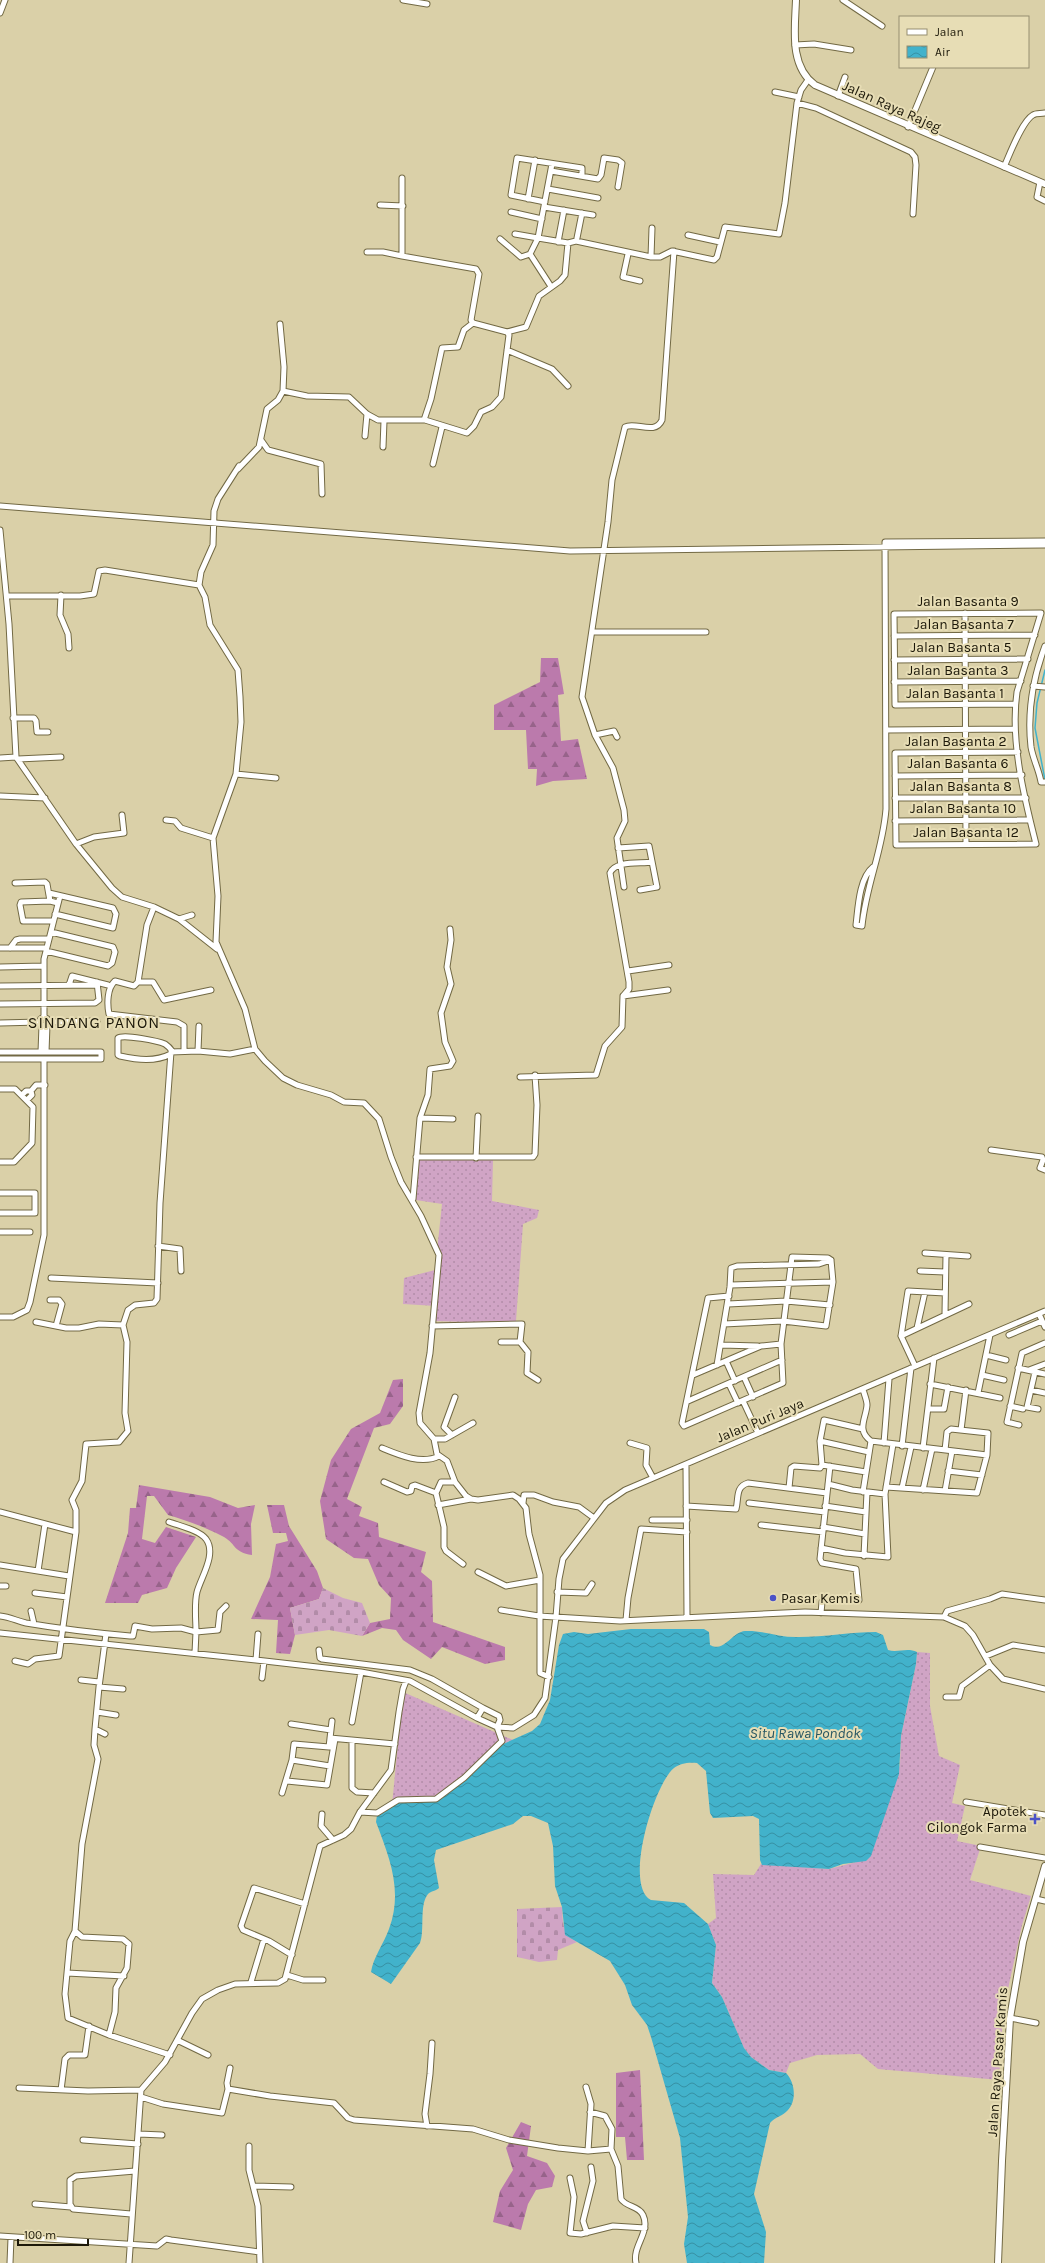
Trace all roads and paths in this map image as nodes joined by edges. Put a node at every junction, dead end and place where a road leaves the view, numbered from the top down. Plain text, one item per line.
1 (5, 0) edge
2 (403, 0) edge
3 (796, 0) edge
4 (846, 1) edge
5 (427, 4) dead end
6 (0, 13) edge
7 (882, 26) dead end
8 (794, 45) junction
9 (851, 50) dead end
10 (933, 68) edge
11 (845, 77) dead end
12 (808, 80) junction
13 (775, 92) dead end
14 (838, 96) junction
15 (799, 97) junction
16 (797, 103) junction
17 (1045, 113) edge
18 (908, 127) junction
19 (535, 160) junction
20 (552, 164) junction
21 (1004, 167) junction
22 (551, 171) junction
23 (582, 176) junction
24 (402, 178) dead end
25 (1042, 183) edge
26 (618, 187) dead end
27 (548, 189) junction
28 (598, 198) dead end
29 (528, 199) junction
30 (1045, 201) edge
31 (380, 204) dead end
32 (545, 205) junction
33 (402, 206) junction
34 (564, 210) junction
35 (511, 212) dead end
36 (582, 213) junction
37 (913, 214) dead end
38 (593, 215) dead end
39 (542, 219) junction
40 (652, 228) dead end
41 (515, 234) dead end
42 (688, 235) dead end
43 (538, 238) junction
44 (577, 238) dead end
45 (500, 239) dead end
46 (558, 242) junction
47 (720, 242) junction
48 (568, 243) junction
49 (674, 251) junction
50 (367, 252) dead end
51 (530, 254) junction
52 (628, 254) junction
53 (402, 256) junction
54 (650, 257) junction
55 (640, 281) dead end
56 (550, 285) dead end
57 (473, 323) junction
58 (280, 324) dead end
59 (507, 332) junction
60 (507, 350) junction
61 (568, 386) dead end
62 (283, 391) junction
63 (367, 414) junction
64 (424, 420) junction
65 (384, 421) junction
66 (442, 427) junction
67 (365, 436) dead end
68 (261, 440) junction
69 (383, 447) dead end
70 (433, 464) dead end
71 (322, 494) dead end
72 (0, 506) edge
73 (213, 524) junction
74 (0, 530) edge
75 (1045, 541) edge
76 (1045, 545) edge
77 (885, 548) junction
78 (603, 552) junction
79 (199, 585) junction
80 (60, 595) junction
81 (6, 596) junction
82 (965, 613) junction
83 (592, 632) junction
84 (706, 632) dead end
85 (1035, 635) junction
86 (894, 636) junction
87 (965, 636) junction
88 (1045, 646) edge
89 (69, 648) dead end
90 (965, 659) junction
91 (1028, 659) junction
92 (894, 660) junction
93 (1021, 681) junction
94 (894, 682) junction
95 (965, 682) junction
96 (1035, 686) junction
97 (1044, 687) edge
98 (1015, 704) junction
99 (966, 705) junction
100 (13, 718) junction
101 (1014, 729) junction
102 (886, 730) junction
103 (966, 730) junction
104 (48, 732) dead end
105 (595, 735) junction
106 (617, 736) dead end
107 (966, 752) junction
108 (1018, 752) junction
109 (61, 757) dead end
110 (0, 758) edge
111 (17, 758) junction
112 (236, 774) junction
113 (966, 775) junction
114 (1022, 775) junction
115 (895, 776) junction
116 (276, 778) dead end
117 (1044, 782) edge
118 (0, 796) edge
119 (45, 798) junction
120 (895, 798) junction
121 (966, 798) junction
122 (1026, 798) junction
123 (122, 815) dead end
124 (166, 820) dead end
125 (966, 820) junction
126 (1030, 820) junction
127 (896, 821) junction
128 (213, 838) junction
129 (76, 844) junction
130 (966, 844) junction
131 (618, 848) junction
132 (652, 862) junction
133 (621, 865) junction
134 (15, 883) dead end
135 (624, 887) dead end
136 (640, 890) dead end
137 (49, 893) junction
138 (60, 896) junction
139 (50, 901) junction
140 (58, 903) junction
141 (154, 907) junction
142 (55, 914) junction
143 (192, 915) dead end
144 (179, 920) junction
145 (53, 921) junction
146 (859, 926) dead end
147 (450, 929) dead end
148 (51, 932) junction
149 (49, 939) junction
150 (0, 948) edge
151 (10, 948) junction
152 (46, 949) junction
153 (218, 950) junction
154 (670, 965) dead end
155 (44, 966) junction
156 (0, 967) edge
157 (628, 971) junction
158 (138, 982) junction
159 (97, 984) junction
160 (44, 985) junction
161 (69, 985) junction
162 (108, 985) dead end
163 (0, 986) edge
164 (211, 990) dead end
165 (668, 990) dead end
166 (623, 996) junction
167 (44, 1003) junction
168 (0, 1004) edge
169 (0, 1022) edge
170 (97, 1022) dead end
171 (44, 1024) junction
172 (199, 1026) dead end
173 (255, 1049) junction
174 (184, 1051) junction
175 (198, 1051) junction
176 (0, 1052) edge
177 (44, 1052) junction
178 (74, 1052) junction
179 (172, 1052) junction
180 (0, 1059) edge
181 (44, 1059) junction
182 (74, 1059) junction
183 (535, 1075) junction
184 (520, 1077) dead end
185 (45, 1085) junction
186 (0, 1089) edge
187 (31, 1091) junction
188 (22, 1095) junction
189 (27, 1100) junction
190 (478, 1116) dead end
191 (420, 1118) junction
192 (453, 1119) dead end
193 (991, 1150) dead end
194 (416, 1157) junction
195 (476, 1158) junction
196 (0, 1162) edge
197 (1045, 1170) edge
198 (0, 1193) edge
199 (413, 1202) junction
200 (0, 1213) edge
201 (0, 1232) edge
202 (30, 1232) dead end
203 (158, 1246) junction
204 (926, 1253) dead end
205 (946, 1255) junction
206 (968, 1256) dead end
207 (791, 1264) junction
208 (181, 1271) dead end
209 (920, 1271) dead end
210 (945, 1272) junction
211 (51, 1278) dead end
212 (788, 1282) junction
213 (833, 1282) junction
214 (158, 1283) junction
215 (730, 1285) junction
216 (925, 1292) junction
217 (945, 1293) junction
218 (729, 1296) junction
219 (50, 1300) dead end
220 (786, 1301) junction
221 (728, 1304) junction
222 (969, 1304) dead end
223 (830, 1305) junction
224 (1045, 1311) edge
225 (945, 1314) junction
226 (1039, 1314) junction
227 (0, 1317) edge
228 (1042, 1320) junction
229 (36, 1322) dead end
230 (784, 1322) junction
231 (724, 1324) junction
232 (123, 1325) junction
233 (56, 1326) junction
234 (432, 1326) junction
235 (1045, 1327) edge
236 (917, 1328) junction
237 (990, 1334) junction
238 (1009, 1335) dead end
239 (901, 1336) junction
240 (501, 1342) dead end
241 (520, 1342) junction
242 (1045, 1343) edge
243 (720, 1344) junction
244 (781, 1344) junction
245 (761, 1346) junction
246 (986, 1356) junction
247 (934, 1358) junction
248 (782, 1360) junction
249 (1006, 1360) dead end
250 (726, 1361) junction
251 (1045, 1364) edge
252 (717, 1365) junction
253 (912, 1365) junction
254 (1018, 1368) junction
255 (1028, 1370) junction
256 (1035, 1372) junction
257 (1045, 1374) edge
258 (693, 1375) junction
259 (982, 1375) junction
260 (744, 1377) junction
261 (888, 1379) junction
262 (538, 1380) dead end
263 (1004, 1380) dead end
264 (735, 1381) junction
265 (729, 1384) junction
266 (930, 1384) junction
267 (948, 1387) junction
268 (863, 1389) junction
269 (966, 1390) junction
270 (1031, 1390) junction
271 (978, 1393) junction
272 (1045, 1393) edge
273 (456, 1397) dead end
274 (753, 1397) junction
275 (1000, 1398) dead end
276 (688, 1401) junction
277 (741, 1402) junction
278 (1010, 1406) junction
279 (928, 1409) junction
280 (1023, 1409) dead end
281 (1038, 1409) dead end
282 (473, 1423) dead end
283 (1019, 1425) dead end
284 (863, 1429) junction
285 (961, 1430) junction
286 (757, 1431) junction
287 (452, 1435) junction
288 (434, 1439) junction
289 (820, 1441) junction
290 (871, 1441) junction
291 (630, 1443) dead end
292 (884, 1443) junction
293 (893, 1444) junction
294 (902, 1446) junction
295 (910, 1447) junction
296 (382, 1448) dead end
297 (923, 1448) junction
298 (932, 1449) junction
299 (945, 1450) junction
300 (952, 1451) junction
301 (869, 1452) junction
302 (439, 1456) junction
303 (987, 1456) junction
304 (686, 1465) junction
305 (822, 1465) junction
306 (830, 1466) junction
307 (948, 1471) junction
308 (866, 1472) junction
309 (982, 1475) junction
310 (653, 1478) junction
311 (384, 1482) dead end
312 (455, 1482) junction
313 (828, 1484) junction
314 (886, 1487) junction
315 (789, 1488) junction
316 (902, 1488) junction
317 (923, 1490) junction
318 (945, 1491) junction
319 (865, 1492) junction
320 (436, 1493) junction
321 (827, 1493) junction
322 (885, 1494) junction
323 (471, 1499) junction
324 (523, 1503) junction
325 (749, 1503) dead end
326 (438, 1505) junction
327 (686, 1506) junction
328 (825, 1509) junction
329 (0, 1512) edge
330 (866, 1512) junction
331 (594, 1518) junction
332 (652, 1520) dead end
333 (686, 1520) junction
334 (169, 1522) dead end
335 (45, 1524) junction
336 (761, 1525) dead end
337 (823, 1530) junction
338 (76, 1532) junction
339 (687, 1532) junction
340 (865, 1534) junction
341 (821, 1548) junction
342 (864, 1556) junction
343 (463, 1564) dead end
344 (0, 1565) edge
345 (38, 1571) junction
346 (478, 1572) dead end
347 (69, 1576) junction
348 (540, 1580) junction
349 (592, 1584) dead end
350 (557, 1592) junction
351 (35, 1594) dead end
352 (67, 1597) junction
353 (859, 1600) dead end
354 (1045, 1600) edge
355 (822, 1602) dead end
356 (226, 1606) dead end
357 (501, 1610) dead end
358 (31, 1611) dead end
359 (821, 1613) junction
360 (0, 1616) edge
361 (539, 1616) junction
362 (687, 1616) junction
363 (556, 1617) junction
364 (944, 1617) junction
365 (623, 1620) junction
366 (34, 1624) junction
367 (62, 1629) junction
368 (196, 1632) junction
369 (0, 1633) edge
370 (106, 1634) junction
371 (258, 1634) dead end
372 (60, 1639) junction
373 (104, 1645) junction
374 (319, 1650) dead end
375 (1045, 1650) edge
376 (195, 1654) junction
377 (986, 1656) junction
378 (256, 1660) junction
379 (15, 1661) dead end
380 (264, 1661) junction
381 (990, 1665) junction
382 (361, 1672) junction
383 (550, 1677) junction
384 (262, 1678) dead end
385 (81, 1680) dead end
386 (406, 1681) junction
387 (99, 1684) junction
388 (123, 1689) dead end
389 (1045, 1689) edge
390 (946, 1697) dead end
391 (483, 1708) junction
392 (96, 1712) junction
393 (116, 1715) dead end
394 (477, 1718) junction
395 (332, 1720) dead end
396 (352, 1722) dead end
397 (291, 1724) dead end
398 (497, 1727) junction
399 (95, 1729) junction
400 (331, 1730) junction
401 (105, 1734) dead end
402 (333, 1738) junction
403 (352, 1741) junction
404 (395, 1744) junction
405 (331, 1747) junction
406 (292, 1760) junction
407 (330, 1766) junction
408 (287, 1781) junction
409 (282, 1793) dead end
410 (374, 1793) junction
411 (966, 1802) dead end
412 (360, 1812) junction
413 (322, 1814) dead end
414 (1045, 1816) edge
415 (333, 1840) junction
416 (980, 1848) dead end
417 (1045, 1858) edge
418 (1045, 1866) edge
419 (1036, 1898) junction
420 (1045, 1901) edge
421 (305, 1904) junction
422 (75, 1932) junction
423 (264, 1939) junction
424 (292, 1955) junction
425 (67, 1973) junction
426 (287, 1975) junction
427 (124, 1976) junction
428 (323, 1980) dead end
429 (251, 1982) junction
430 (1010, 2018) junction
431 (1036, 2023) dead end
432 (89, 2026) junction
433 (109, 2035) junction
434 (177, 2040) junction
435 (432, 2043) dead end
436 (170, 2055) junction
437 (208, 2055) dead end
438 (230, 2068) dead end
439 (586, 2087) dead end
440 (18, 2088) dead end
441 (228, 2089) junction
442 (61, 2090) junction
443 (142, 2090) junction
444 (141, 2097) junction
445 (590, 2112) junction
446 (427, 2126) junction
447 (139, 2134) junction
448 (162, 2135) dead end
449 (83, 2140) dead end
450 (138, 2144) junction
451 (250, 2146) dead end
452 (611, 2149) junction
453 (588, 2150) junction
454 (591, 2167) dead end
455 (135, 2171) junction
456 (570, 2178) dead end
457 (253, 2186) junction
458 (291, 2187) dead end
459 (34, 2204) dead end
460 (71, 2207) junction
461 (131, 2214) junction
462 (645, 2228) junction
463 (586, 2233) junction
464 (0, 2236) edge
465 (11, 2238) junction
466 (129, 2245) junction
467 (259, 2252) junction
468 (10, 2263) edge
469 (129, 2263) edge
470 (260, 2263) edge
471 (636, 2263) edge
472 (998, 2263) edge

1 - 6 street
2 - 5 street
3 - 8 main road
4 - 7 street
8 - 9 street
8 - 12 main road
10 - 18 street
11 - 14 street
12 - 14 main road, Jalan Raya Rajeg
12 - 15 street
13 - 15 street
14 - 18 main road, Jalan Raya Rajeg
15 - 16 street
16 - 37 street
16 - 47 street
17 - 21 street
18 - 21 main road, Jalan Raya Rajeg
19 - 20 street
19 - 29 street
19 - 29 street
20 - 22 street
20 - 23 street
21 - 25 main road, Jalan Raya Rajeg
22 - 23 street
22 - 27 street
23 - 26 street
24 - 33 street
25 - 30 street
27 - 28 street
27 - 32 street
29 - 32 street
31 - 33 street
32 - 34 street
32 - 39 street
33 - 53 street
34 - 36 street
34 - 46 street
35 - 39 street
36 - 38 street
36 - 44 street
39 - 43 street
40 - 54 street
41 - 43 street
42 - 47 street
43 - 46 street
43 - 51 street
45 - 51 street
46 - 48 street
47 - 49 street
48 - 52 street
48 - 59 street
49 - 54 street
49 - 78 street
50 - 53 street
51 - 56 street
52 - 54 street
52 - 55 street
53 - 57 street
57 - 59 street
57 - 64 street
58 - 62 street
59 - 60 street
60 - 61 street
60 - 66 street
62 - 63 street
62 - 68 street
63 - 65 street
63 - 67 street
64 - 65 street
64 - 66 street
65 - 69 street
66 - 70 street
68 - 71 street
68 - 73 street
72 - 73 street
73 - 78 street
73 - 79 street
74 - 81 street
75 - 77 street
76 - 77 street
77 - 78 street
77 - 102 street
78 - 83 street
79 - 80 street
79 - 112 street
80 - 81 street
80 - 89 street
81 - 100 street
82 - 85 street, Jalan Basanta 9
82 - 86 street, Jalan Basanta 9
82 - 87 street
83 - 84 street
83 - 105 street
85 - 87 street, Jalan Basanta 7
85 - 91 street
86 - 87 street, Jalan Basanta 7
86 - 92 street
87 - 90 street
88 - 96 street
90 - 91 street, Jalan Basanta 5
90 - 92 street, Jalan Basanta 5
90 - 95 street
91 - 93 street
92 - 94 street
93 - 95 street, Jalan Basanta 3
93 - 98 street
94 - 95 street, Jalan Basanta 3
94 - 99 street, Jalan Basanta 1
95 - 99 street
96 - 97 street
96 - 117 street
98 - 99 street, Jalan Basanta 1
98 - 101 street
99 - 103 street
100 - 104 street
100 - 111 street
101 - 103 street
101 - 108 street
102 - 103 street
102 - 146 street
103 - 107 street
105 - 106 street
105 - 131 street
107 - 108 street, Jalan Basanta 2
107 - 113 street
107 - 115 street, Jalan Basanta 2
108 - 114 street
109 - 111 street
110 - 111 street
111 - 119 street
112 - 116 street
112 - 128 street
113 - 114 street, Jalan Basanta 6
113 - 115 street, Jalan Basanta 6
113 - 121 street
114 - 122 street
115 - 120 street
118 - 119 street
119 - 129 street
120 - 121 street, Jalan Basanta 8
120 - 127 street
121 - 122 street, Jalan Basanta 8
121 - 125 street
122 - 126 street
123 - 129 street
124 - 128 street
125 - 126 street, Jalan Basanta 10
125 - 127 street, Jalan Basanta 10
125 - 130 street
126 - 130 street, Jalan Basanta 12
127 - 130 street, Jalan Basanta 12
128 - 153 street
129 - 141 street
131 - 132 street
131 - 133 street
132 - 133 street
132 - 136 street
133 - 135 street
133 - 157 street
134 - 137 street
137 - 138 street
137 - 139 street
138 - 140 street
138 - 142 street
139 - 140 street
139 - 145 street
140 - 142 street
141 - 144 street
141 - 158 street
142 - 145 street
143 - 144 street
144 - 153 street
145 - 148 street
147 - 191 street
148 - 149 street
148 - 152 street
149 - 151 street
149 - 152 street
150 - 151 street
151 - 152 street
152 - 155 street
153 - 173 street
154 - 157 street
155 - 156 street
155 - 160 street
157 - 166 street
158 - 164 street
158 - 174 street
159 - 161 street
159 - 161 street
159 - 162 street
159 - 167 street
160 - 161 street
160 - 163 street
160 - 167 street
165 - 166 street
166 - 183 street
167 - 168 street
167 - 171 street
169 - 171 street
170 - 171 street
171 - 177 street
172 - 175 street
173 - 175 street
173 - 199 street
174 - 175 street
174 - 179 street
176 - 177 street
177 - 178 street
178 - 182 street
178 - 182 street
179 - 179 street
179 - 203 street
180 - 181 street
181 - 182 street
181 - 185 street
183 - 184 street
183 - 195 street
185 - 187 street
185 - 227 street
186 - 188 street
187 - 188 street
187 - 189 street
188 - 189 street
189 - 196 street
190 - 195 street
191 - 192 street
191 - 194 street
193 - 197 street
194 - 195 street
194 - 199 street
198 - 200 street
199 - 234 street
201 - 202 street
203 - 208 street
203 - 214 street
204 - 205 street
205 - 206 street
205 - 210 street
207 - 212 street
207 - 213 street
207 - 215 street
209 - 210 street
210 - 217 street
211 - 214 street
212 - 213 street
212 - 215 street
212 - 220 street
213 - 223 street
214 - 232 street
215 - 218 street
216 - 217 street
216 - 236 street
216 - 239 street
217 - 225 street
218 - 221 street
218 - 258 street
219 - 233 street
220 - 221 street
220 - 223 street
220 - 230 street
221 - 231 street
222 - 225 street
223 - 230 street
224 - 226 street, Jalan Puri Jaya
225 - 236 street
226 - 228 street
226 - 237 street, Jalan Puri Jaya
228 - 235 street
228 - 238 street
229 - 233 street
230 - 231 street
230 - 244 street
231 - 243 street
232 - 233 street
232 - 338 street
234 - 241 street
234 - 288 street
236 - 239 street
237 - 246 street
237 - 247 street, Jalan Puri Jaya
239 - 253 street
240 - 241 street
241 - 262 street
242 - 254 street
243 - 245 street
243 - 252 street
244 - 245 street
244 - 248 street
245 - 250 street
246 - 249 street
246 - 259 street
247 - 253 street, Jalan Puri Jaya
247 - 266 street
248 - 260 street
248 - 274 street
250 - 252 street
250 - 264 street
251 - 255 street
252 - 258 street
253 - 261 street, Jalan Puri Jaya
253 - 294 street
254 - 255 street
254 - 278 street
255 - 256 street
256 - 257 street
256 - 270 street
258 - 276 street
259 - 263 street
259 - 271 street
260 - 264 street
260 - 274 street
261 - 268 street, Jalan Puri Jaya
261 - 292 street
264 - 265 street
265 - 276 street
265 - 277 street
266 - 267 street
266 - 279 street
267 - 269 street
267 - 279 street
268 - 284 street
268 - 286 street, Jalan Puri Jaya
269 - 271 street
269 - 285 street
270 - 272 street
270 - 281 street
271 - 275 street
273 - 287 street
274 - 277 street
276 - 277 street
277 - 286 street
278 - 280 street
278 - 283 street
279 - 297 street
282 - 287 street
284 - 289 street
284 - 290 street
285 - 299 street
285 - 303 street
286 - 304 street, Jalan Puri Jaya
287 - 288 street
288 - 302 street
289 - 301 street
289 - 305 street
290 - 292 street
290 - 301 street
291 - 310 street
292 - 293 street
293 - 294 street
293 - 314 street
294 - 295 street
295 - 297 street
295 - 316 street
296 - 302 street
297 - 298 street
298 - 299 street
298 - 317 street
299 - 300 street
300 - 303 street
300 - 307 street
301 - 308 street
302 - 312 street
303 - 309 street
304 - 310 street, Jalan Puri Jaya
304 - 327 street
305 - 306 street
305 - 315 street
306 - 308 street
306 - 313 street
307 - 309 street
307 - 318 street
308 - 319 street
309 - 318 street
310 - 331 street, Jalan Puri Jaya
311 - 320 street
312 - 320 street
312 - 323 street
313 - 319 street
313 - 321 street
314 - 316 street
314 - 322 street
315 - 321 street
315 - 327 street
316 - 317 street
317 - 318 street
319 - 322 street
319 - 330 street
320 - 326 street
321 - 328 street
322 - 342 street
323 - 324 street
323 - 326 street
324 - 331 street
324 - 348 street
325 - 328 street
326 - 343 street
327 - 333 street
328 - 330 street
328 - 337 street
329 - 335 street
330 - 340 street
331 - 350 street, Jalan Puri Jaya
332 - 333 street
333 - 339 street
334 - 368 street
335 - 338 street
335 - 345 street
336 - 337 street
337 - 340 street
337 - 341 street
338 - 347 street
339 - 362 street
339 - 365 street
340 - 342 street
341 - 342 street
341 - 353 street
344 - 345 street
345 - 347 street
346 - 348 street
347 - 352 street
348 - 361 street
349 - 350 street
350 - 363 street, Jalan Puri Jaya
351 - 352 street
352 - 367 street
354 - 364 street
355 - 359 street
356 - 368 street
357 - 361 street
358 - 366 street
359 - 362 street
359 - 364 street
360 - 366 street
361 - 363 street
361 - 383 street
362 - 365 street
363 - 365 street
363 - 383 street, Jalan Puri Jaya
364 - 377 street
366 - 367 street
367 - 370 street
367 - 372 street
368 - 370 street
368 - 376 street
369 - 372 street
370 - 373 street
371 - 378 street
372 - 373 street
372 - 379 street
373 - 376 street
373 - 387 street
374 - 391 street
375 - 377 street
376 - 378 street
377 - 381 street
378 - 380 street
380 - 382 street
380 - 384 street
381 - 389 street
381 - 390 street
382 - 386 street
382 - 396 street
383 - 398 street, Jalan Puri Jaya
385 - 387 street
386 - 394 street
386 - 404 street
387 - 388 street
387 - 392 street
391 - 394 street
391 - 398 street
392 - 393 street
392 - 399 street
394 - 398 street
395 - 400 street
397 - 400 street
398 - 412 street
399 - 401 street
399 - 422 street
400 - 402 street
402 - 403 street
402 - 405 street
403 - 404 street
403 - 410 street
404 - 410 street
405 - 406 street
405 - 407 street
406 - 407 street
406 - 408 street
407 - 408 street
408 - 409 street
410 - 412 street
411 - 414 street
412 - 415 street
413 - 415 street
415 - 421 street
416 - 417 street
418 - 419 main road, Jalan Raya Pasar Kamis
419 - 420 street
419 - 430 main road, Jalan Raya Pasar Kamis
421 - 423 street
421 - 424 street
422 - 425 street
422 - 427 street
423 - 424 street
423 - 429 street
424 - 426 street
425 - 427 street
425 - 432 street
426 - 428 street
426 - 429 street
427 - 433 street
429 - 434 street
430 - 431 street
430 - 472 main road, Jalan Raya Pasar Kamis
432 - 433 street
432 - 442 street
433 - 436 street
434 - 436 street
434 - 437 street
435 - 446 street
436 - 443 street
438 - 441 street
439 - 445 street
440 - 442 street
441 - 444 street
441 - 446 street
442 - 443 street
443 - 444 street
444 - 447 street
445 - 452 street
445 - 453 street
446 - 453 street
447 - 448 street
447 - 450 street
449 - 450 street
450 - 455 street
451 - 457 street
452 - 453 street
452 - 462 street
454 - 463 street
455 - 460 street
455 - 461 street
456 - 463 street
457 - 458 street
457 - 467 street
459 - 460 street
460 - 461 street
461 - 466 street
462 - 463 street
462 - 471 street
464 - 465 street
465 - 466 street
465 - 468 street
466 - 467 street
466 - 469 street
467 - 470 street

